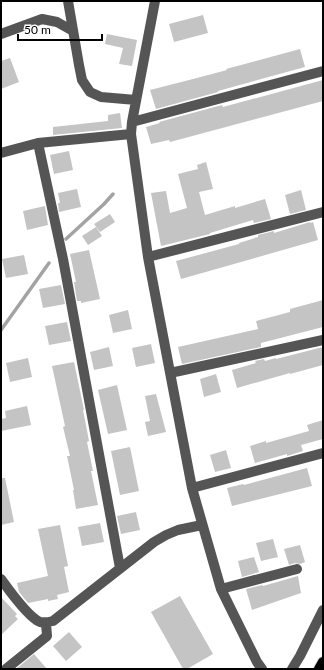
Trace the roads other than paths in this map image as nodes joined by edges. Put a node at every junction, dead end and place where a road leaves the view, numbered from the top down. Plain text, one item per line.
1 (68, 1) edge
2 (155, 1) edge
3 (73, 31) junction
4 (1, 34) edge
5 (323, 70) edge
6 (136, 100) junction
7 (132, 122) junction
8 (131, 134) junction
9 (38, 143) junction
10 (1, 153) edge
11 (323, 212) edge
12 (148, 257) junction
13 (323, 340) edge
14 (170, 373) junction
15 (323, 453) edge
16 (192, 488) junction
17 (202, 525) junction
18 (120, 568) junction
19 (297, 569) dead end
20 (1, 579) edge
21 (220, 589) junction
22 (323, 610) edge
23 (46, 623) junction
24 (323, 662) edge
25 (6, 669) edge
26 (262, 669) edge
27 (292, 669) edge
28 (320, 669) edge

1 - 3 street
2 - 6 street
3 - 4 street
3 - 6 street
5 - 7 street
6 - 7 street
7 - 8 street
8 - 9 street
8 - 12 street
9 - 10 street
9 - 18 street
11 - 12 street
12 - 14 street
13 - 14 street
14 - 16 street
15 - 16 street
16 - 17 street
17 - 18 street
17 - 21 street
18 - 23 street
19 - 21 street
20 - 23 street
21 - 26 street
22 - 27 street
23 - 25 street
24 - 28 main road

